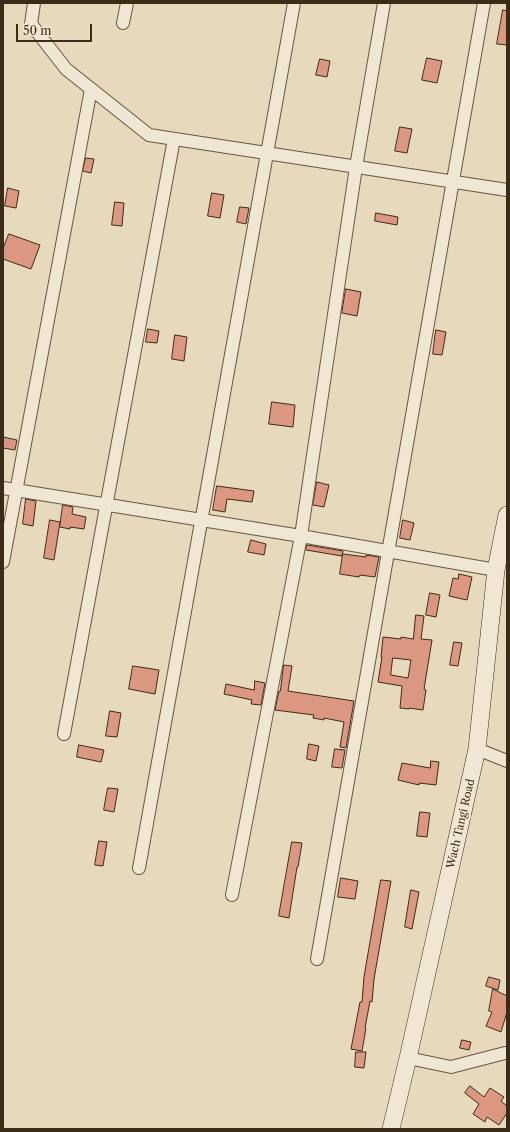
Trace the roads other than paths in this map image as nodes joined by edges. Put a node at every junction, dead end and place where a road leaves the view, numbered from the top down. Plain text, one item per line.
1 (34, 3) edge
2 (127, 3) edge
3 (294, 3) edge
4 (384, 3) edge
5 (484, 3) edge
6 (123, 23) dead end
7 (92, 89) junction
8 (174, 139) junction
9 (267, 153) junction
10 (356, 167) junction
11 (453, 182) junction
12 (507, 190) edge
13 (3, 488) edge
14 (16, 490) junction
15 (106, 505) junction
16 (201, 521) junction
17 (506, 521) edge
18 (301, 536) junction
19 (389, 552) junction
20 (3, 562) edge
21 (496, 570) junction
22 (64, 734) dead end
23 (477, 749) junction
24 (507, 761) edge
25 (139, 868) dead end
26 (232, 895) dead end
27 (317, 959) dead end
28 (505, 1050) edge
29 (408, 1058) junction
30 (391, 1129) edge

1 - 7 street
2 - 6 street
3 - 9 street
4 - 10 street
5 - 11 street
7 - 8 street
7 - 14 street
8 - 9 street
8 - 15 street
9 - 10 street
9 - 16 street
10 - 11 street
10 - 18 street
11 - 12 street
11 - 19 street
13 - 14 street
14 - 15 street
14 - 20 street
15 - 16 street
15 - 22 street
16 - 18 street
16 - 25 street
17 - 21 main road, Wach Tangi Road
18 - 19 street
18 - 26 street
19 - 21 street
19 - 27 street
21 - 23 main road, Wach Tangi Road
23 - 24 street
23 - 29 main road, Wach Tangi Road
28 - 29 street
29 - 30 main road, Wach Tangi Road

